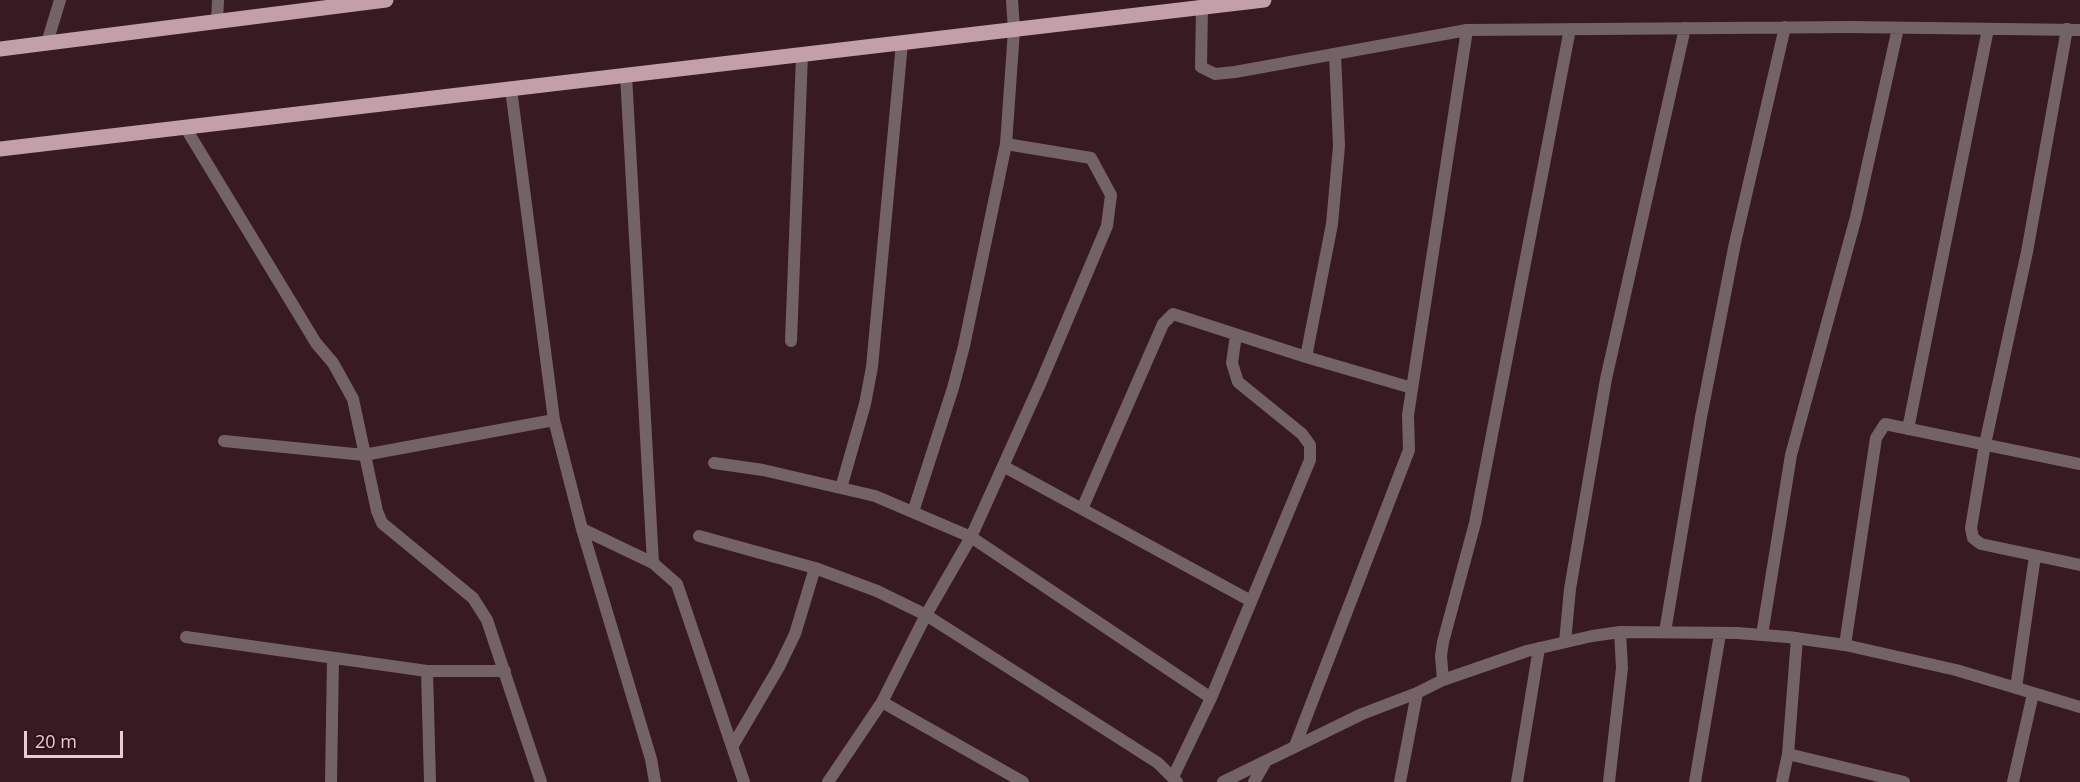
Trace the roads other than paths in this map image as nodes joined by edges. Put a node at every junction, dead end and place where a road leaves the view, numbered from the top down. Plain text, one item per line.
1 (60, 0) edge
2 (218, 0) edge
3 (386, 0) edge
4 (1012, 0) edge
5 (1264, 0) edge
6 (359, 2) edge
7 (1202, 8) junction
8 (217, 21) junction
9 (1785, 27) junction
10 (1685, 28) junction
11 (1898, 28) junction
12 (1570, 29) junction
13 (1988, 29) junction
14 (2067, 29) junction
15 (1014, 30) junction
16 (1467, 30) junction
17 (2080, 30) edge
18 (48, 43) junction
19 (902, 44) junction
20 (0, 49) edge
21 (1335, 54) junction
22 (802, 55) junction
23 (626, 75) junction
24 (511, 89) junction
25 (185, 127) junction
26 (1006, 144) junction
27 (0, 149) edge
28 (1236, 335) junction
29 (791, 340) dead end
30 (1306, 357) junction
31 (1412, 388) junction
32 (554, 420) junction
33 (1908, 429) junction
34 (224, 441) dead end
35 (1986, 444) junction
36 (364, 455) junction
37 (714, 463) dead end
38 (2080, 464) edge
39 (1003, 466) junction
40 (841, 488) junction
41 (1082, 509) junction
42 (913, 512) junction
43 (582, 529) junction
44 (699, 536) dead end
45 (971, 537) junction
46 (2035, 556) junction
47 (652, 563) junction
48 (2080, 565) edge
49 (814, 568) junction
50 (1251, 601) junction
51 (926, 615) junction
52 (1620, 632) junction
53 (1665, 632) junction
54 (1720, 634) junction
55 (1762, 635) junction
56 (186, 637) dead end
57 (1797, 638) junction
58 (1565, 642) junction
59 (1845, 645) junction
60 (1539, 648) junction
61 (333, 659) junction
62 (427, 671) junction
63 (505, 671) junction
64 (1443, 680) junction
65 (2016, 688) junction
66 (1417, 693) junction
67 (2033, 693) junction
68 (1211, 698) junction
69 (882, 702) junction
70 (2080, 707) edge
71 (1295, 746) junction
72 (732, 747) junction
73 (1788, 754) junction
74 (1266, 761) junction
75 (1175, 780) edge
76 (331, 782) edge
77 (430, 782) edge
78 (541, 782) edge
79 (655, 782) edge
80 (744, 782) edge
81 (828, 782) edge
82 (1023, 782) edge
83 (1222, 782) edge
84 (1254, 782) edge
85 (1400, 782) edge
86 (1517, 782) edge
87 (1609, 782) edge
88 (1695, 782) edge
89 (1782, 782) edge
90 (1904, 782) edge
91 (2013, 782) edge

1 - 18 street
2 - 8 street
3 - 6 main road
4 - 15 street
5 - 7 main road
6 - 8 main road
7 - 15 main road
7 - 21 street
8 - 18 main road
9 - 10 street
9 - 11 street
9 - 53 street
10 - 12 street
10 - 58 street
11 - 13 street
11 - 55 street
12 - 16 street
12 - 64 street
13 - 14 street
13 - 33 street
14 - 17 street
14 - 35 street
15 - 19 main road
15 - 26 street
16 - 21 street
16 - 31 street
18 - 20 main road
19 - 22 main road
19 - 40 street
21 - 30 street
22 - 23 main road
22 - 29 street
23 - 24 main road
23 - 47 street
24 - 25 main road
24 - 32 street
25 - 27 main road
25 - 36 street
26 - 39 street
26 - 42 street
28 - 30 street
28 - 41 street
28 - 50 street
30 - 31 street
31 - 71 street
32 - 36 street
32 - 43 street
33 - 35 street
33 - 59 street
34 - 36 street
35 - 38 street
35 - 46 street
36 - 63 street
37 - 40 street
39 - 41 street
39 - 45 street
40 - 42 street
41 - 50 street
42 - 45 street
43 - 47 street
43 - 79 street
44 - 49 street
45 - 51 street
45 - 68 street
46 - 48 street
46 - 65 street
47 - 72 street
49 - 51 street
49 - 72 street
50 - 68 street
51 - 69 street
51 - 75 street
52 - 53 street
52 - 58 street
52 - 87 street
53 - 54 street
54 - 55 street
54 - 88 street
55 - 57 street
56 - 61 street
57 - 59 street
57 - 73 street
58 - 60 street
59 - 65 street
60 - 64 street
60 - 86 street
61 - 62 street
61 - 76 street
62 - 63 street
62 - 77 street
63 - 78 street
64 - 66 street
65 - 67 street
66 - 71 street
66 - 85 street
67 - 70 street
67 - 91 street
68 - 75 street
69 - 81 street
69 - 82 street
71 - 74 street
72 - 80 street
73 - 89 street
73 - 90 street
74 - 83 street
74 - 84 street

